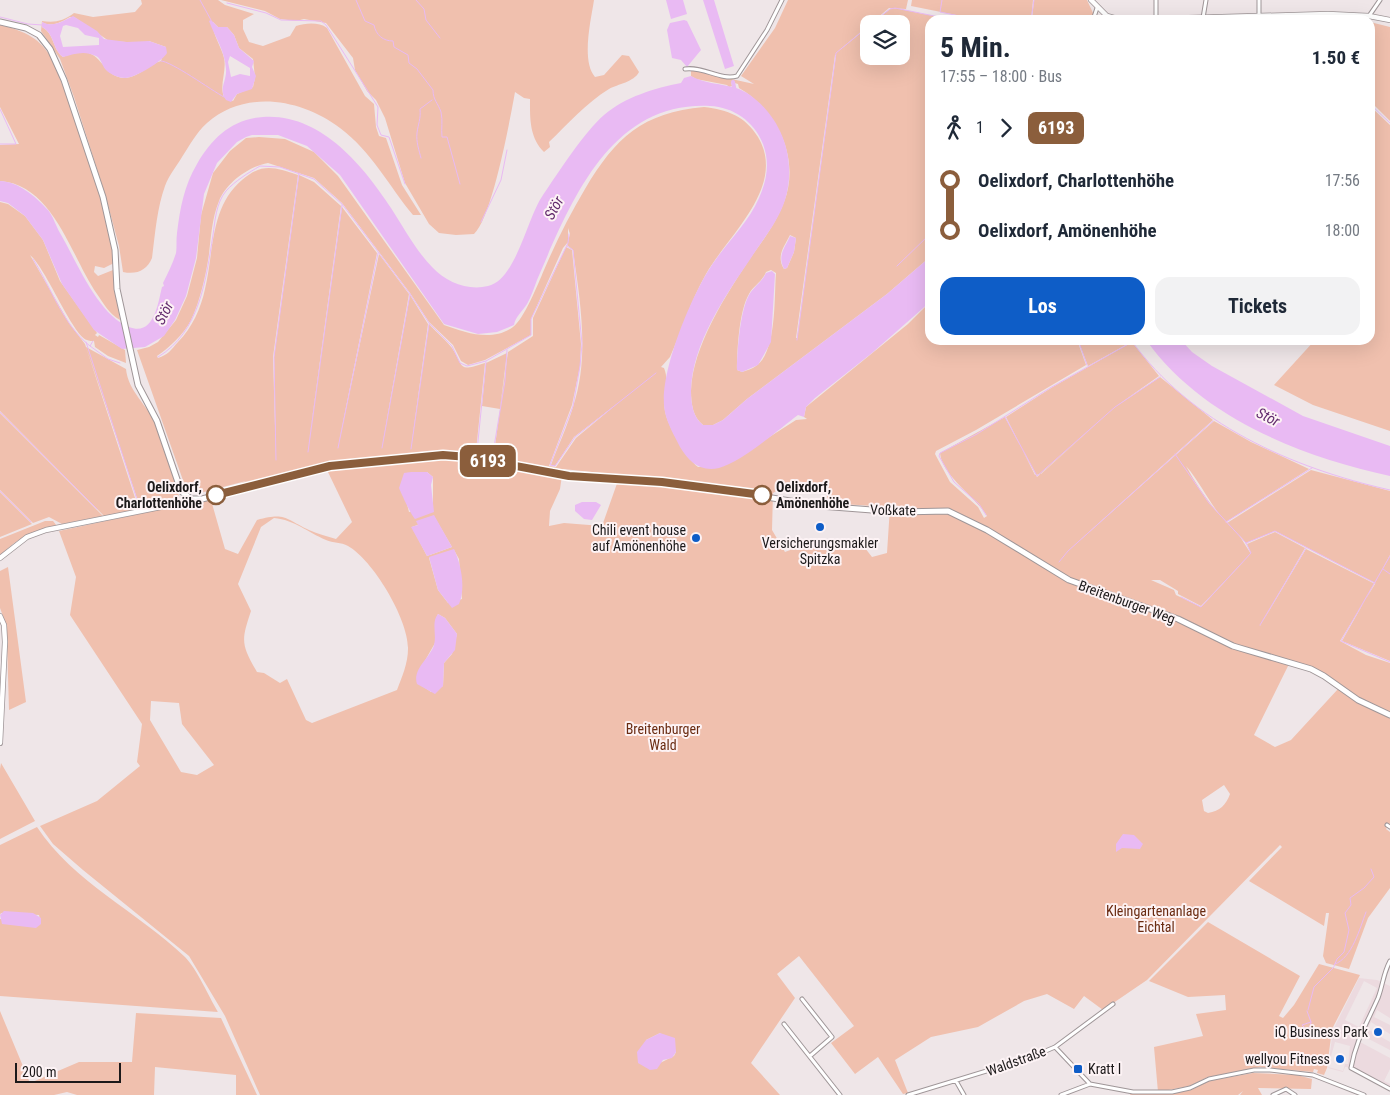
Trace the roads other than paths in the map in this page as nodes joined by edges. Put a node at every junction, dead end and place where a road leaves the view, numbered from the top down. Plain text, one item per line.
1 (782, 0) edge
2 (1091, 0) edge
3 (1156, 0) edge
4 (1206, 0) edge
5 (1259, 0) edge
6 (1377, 1) edge
7 (1097, 8) junction
8 (1095, 15) edge
9 (1106, 15) edge
10 (1156, 15) edge
11 (1204, 15) edge
12 (1260, 15) edge
13 (1294, 15) edge
14 (1348, 15) edge
15 (1370, 15) edge
16 (1375, 17) edge
17 (1390, 20) edge
18 (0, 22) edge
19 (685, 69) dead end
20 (188, 498) junction
21 (948, 511) joint
22 (0, 558) edge
23 (0, 616) edge
24 (1390, 715) edge
25 (0, 743) edge
26 (1390, 960) edge
27 (802, 1000) dead end
28 (1113, 1004) dead end
29 (784, 1024) dead end
30 (1055, 1047) junction
31 (810, 1056) junction
32 (956, 1081) junction
33 (1090, 1084) junction
34 (1390, 1089) edge
35 (840, 1095) edge
36 (908, 1095) edge
37 (964, 1095) edge
38 (1061, 1095) edge
39 (1274, 1095) edge
40 (1296, 1095) edge
41 (1364, 1095) edge

1 - 19 street
2 - 7 street
3 - 10 street
4 - 11 street
5 - 12 street
6 - 15 street
7 - 8 street
7 - 9 street
13 - 14 street
16 - 17 street
18 - 20 main road
20 - 21 main road, Voßkate
20 - 22 street
21 - 24 main road, Breitenburger Weg
23 - 25 street
26 - 34 street
27 - 31 street
28 - 30 street, Waldstraße
29 - 31 street
30 - 32 street, Waldstraße
30 - 33 street
31 - 35 street
32 - 36 street, Waldstraße
32 - 37 street
33 - 38 street
33 - 41 street
39 - 40 street

